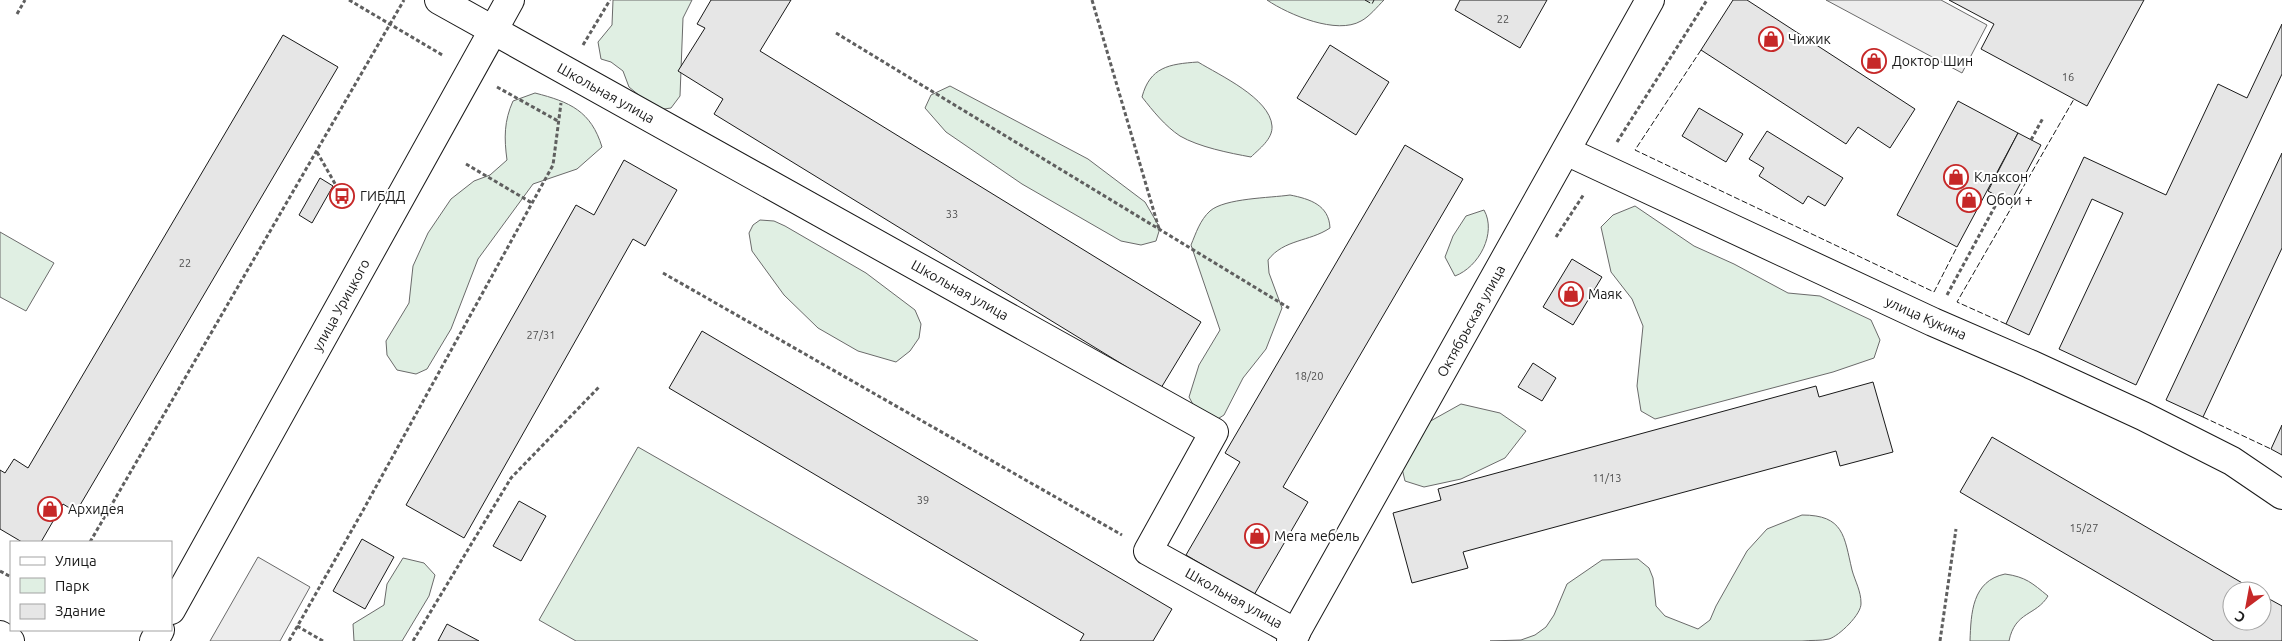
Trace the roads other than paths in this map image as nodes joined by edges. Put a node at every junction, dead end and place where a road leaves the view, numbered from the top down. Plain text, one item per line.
1 (439, 0) edge
2 (510, 0) edge
3 (1650, 0) edge
4 (492, 30) junction
5 (1566, 151) junction
6 (2282, 495) edge
7 (172, 608) edge
8 (0, 635) edge
9 (1294, 637) edge
10 (10, 641) edge

1 - 4 street, Школьная улица
2 - 4 street, улица Урицкого
3 - 5 street, Октябрьская улица
4 - 7 street, улица Урицкого
4 - 9 street, Школьная улица
5 - 6 street, улица Кукина
5 - 9 street, Октябрьская улица
8 - 10 street

